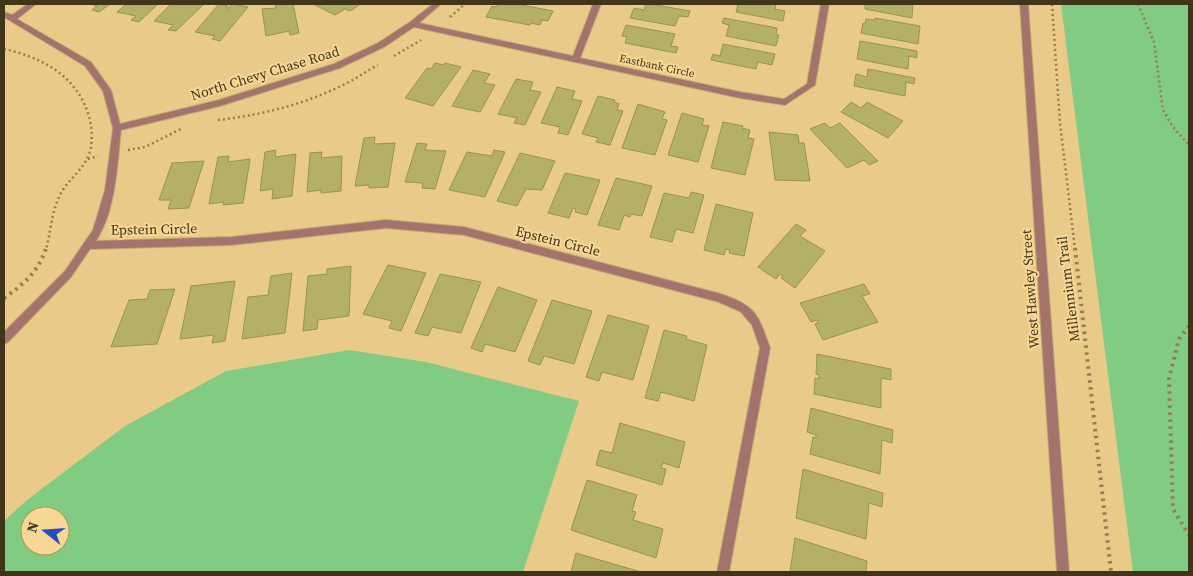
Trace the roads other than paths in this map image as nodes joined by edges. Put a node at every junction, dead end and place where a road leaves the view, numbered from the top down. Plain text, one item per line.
1 (32, 4) edge
2 (436, 4) edge
3 (597, 4) edge
4 (825, 4) edge
5 (1024, 4) edge
6 (8, 16) edge
7 (413, 24) junction
8 (575, 60) junction
9 (117, 128) junction
10 (88, 245) junction
11 (4, 339) edge
12 (723, 572) edge
13 (1063, 572) edge

1 - 6 street
2 - 7 street, North Chevy Chase Road
3 - 8 street
4 - 8 street, Eastbank Circle
5 - 13 street, West Hawley Street
6 - 9 street
7 - 8 street, Eastbank Circle
7 - 9 street, North Chevy Chase Road
9 - 10 street
10 - 11 street
10 - 12 street, Epstein Circle

